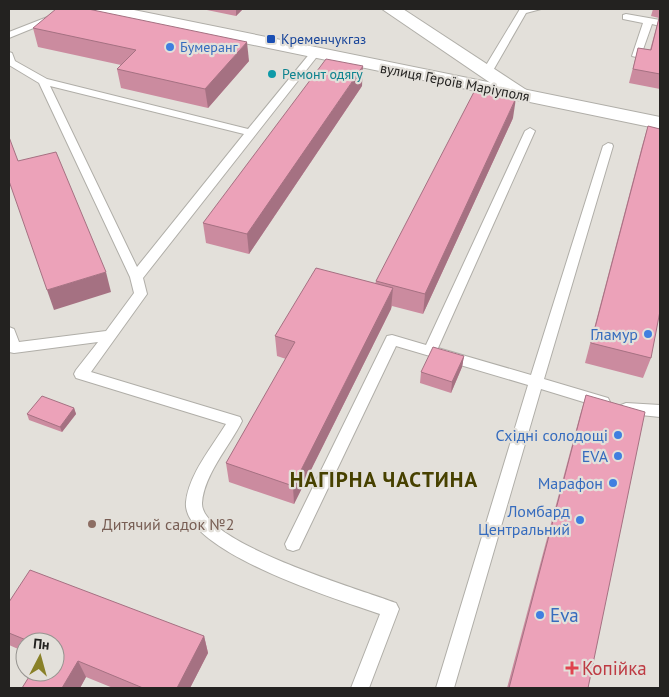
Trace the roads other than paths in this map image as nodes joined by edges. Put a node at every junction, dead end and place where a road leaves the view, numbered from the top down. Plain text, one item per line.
1 (104, 9) edge
2 (392, 9) edge
3 (536, 9) edge
4 (626, 17) dead end
5 (53, 18) edge
6 (648, 21) junction
7 (660, 23) edge
8 (9, 35) edge
9 (314, 54) junction
10 (9, 56) edge
11 (637, 56) edge
12 (487, 72) junction
13 (43, 81) junction
14 (521, 95) junction
15 (660, 123) edge
16 (530, 131) dead end
17 (251, 133) junction
18 (608, 146) dead end
19 (136, 277) junction
20 (9, 332) edge
21 (111, 335) junction
22 (430, 351) junction
23 (536, 382) junction
24 (660, 411) edge
25 (293, 544) dead end
26 (360, 688) edge
27 (445, 688) edge

1 - 9 street, вулиця Героїв Маріуполя
2 - 12 street
3 - 12 lane
4 - 6 lane
5 - 8 lane
6 - 7 lane
6 - 11 lane
9 - 14 street, вулиця Героїв Маріуполя
9 - 17 lane
10 - 13 lane
12 - 14 street
13 - 17 lane
13 - 19 lane
14 - 15 street, вулиця Героїв Маріуполя
16 - 22 lane
17 - 19 lane
18 - 23 lane
19 - 21 lane
20 - 21 lane
21 - 26 lane
22 - 23 lane
22 - 25 lane
23 - 24 lane
23 - 27 lane

